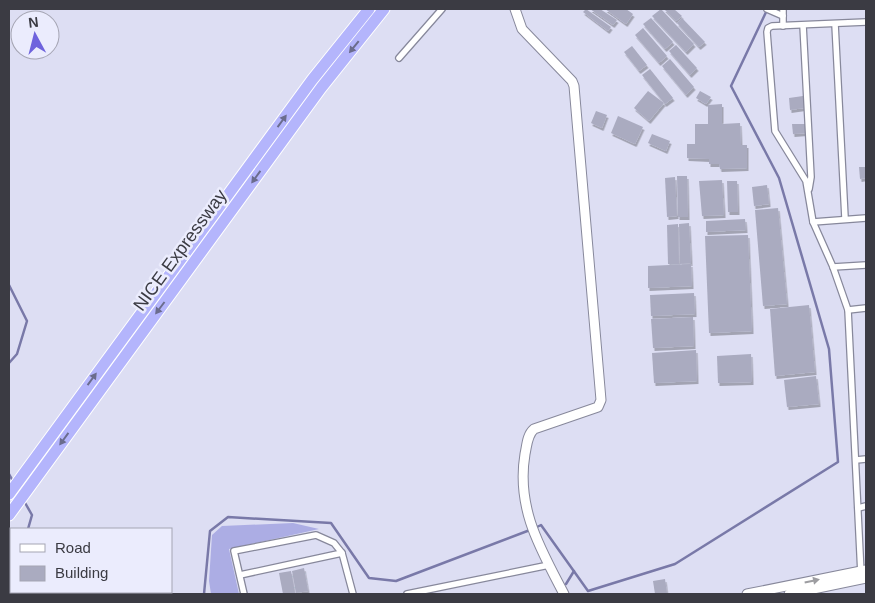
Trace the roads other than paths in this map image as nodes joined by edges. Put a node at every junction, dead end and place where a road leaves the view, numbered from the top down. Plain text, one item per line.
1 (369, 9) edge
2 (384, 9) edge
3 (442, 9) edge
4 (515, 9) edge
5 (783, 9) edge
6 (769, 10) edge
7 (783, 16) junction
8 (866, 22) edge
9 (835, 24) junction
10 (783, 26) junction
11 (803, 26) junction
12 (399, 58) dead end
13 (809, 193) junction
14 (844, 218) junction
15 (866, 218) edge
16 (813, 222) junction
17 (866, 265) edge
18 (833, 267) junction
19 (866, 308) edge
20 (848, 310) junction
21 (866, 459) edge
22 (856, 460) junction
23 (10, 493) edge
24 (866, 506) edge
25 (858, 508) junction
26 (12, 511) edge
27 (342, 553) junction
28 (549, 565) junction
29 (864, 574) edge
30 (240, 575) junction
31 (244, 594) edge
32 (353, 594) edge
33 (407, 594) edge
34 (564, 594) edge
35 (747, 594) edge
36 (789, 594) edge

23 -> 1 highway, NICE Expressway
2 -> 26 highway, NICE Expressway
3 - 12 street
4 - 28 street
5 - 7 street
6 - 7 street
7 - 10 street
8 - 9 street
9 - 11 street
9 - 14 street
10 - 11 street
10 - 13 street
11 - 13 street
13 - 16 street
14 - 15 street
14 - 16 street
16 - 18 street
17 - 18 street
18 - 20 street
19 - 20 street
20 - 22 street
21 - 22 street
22 - 25 street
24 - 25 street
25 - 29 street
27 - 30 street
27 - 30 street
27 - 32 street
28 - 33 street
28 - 34 street
35 -> 29 street
29 - 36 street
30 - 31 street

